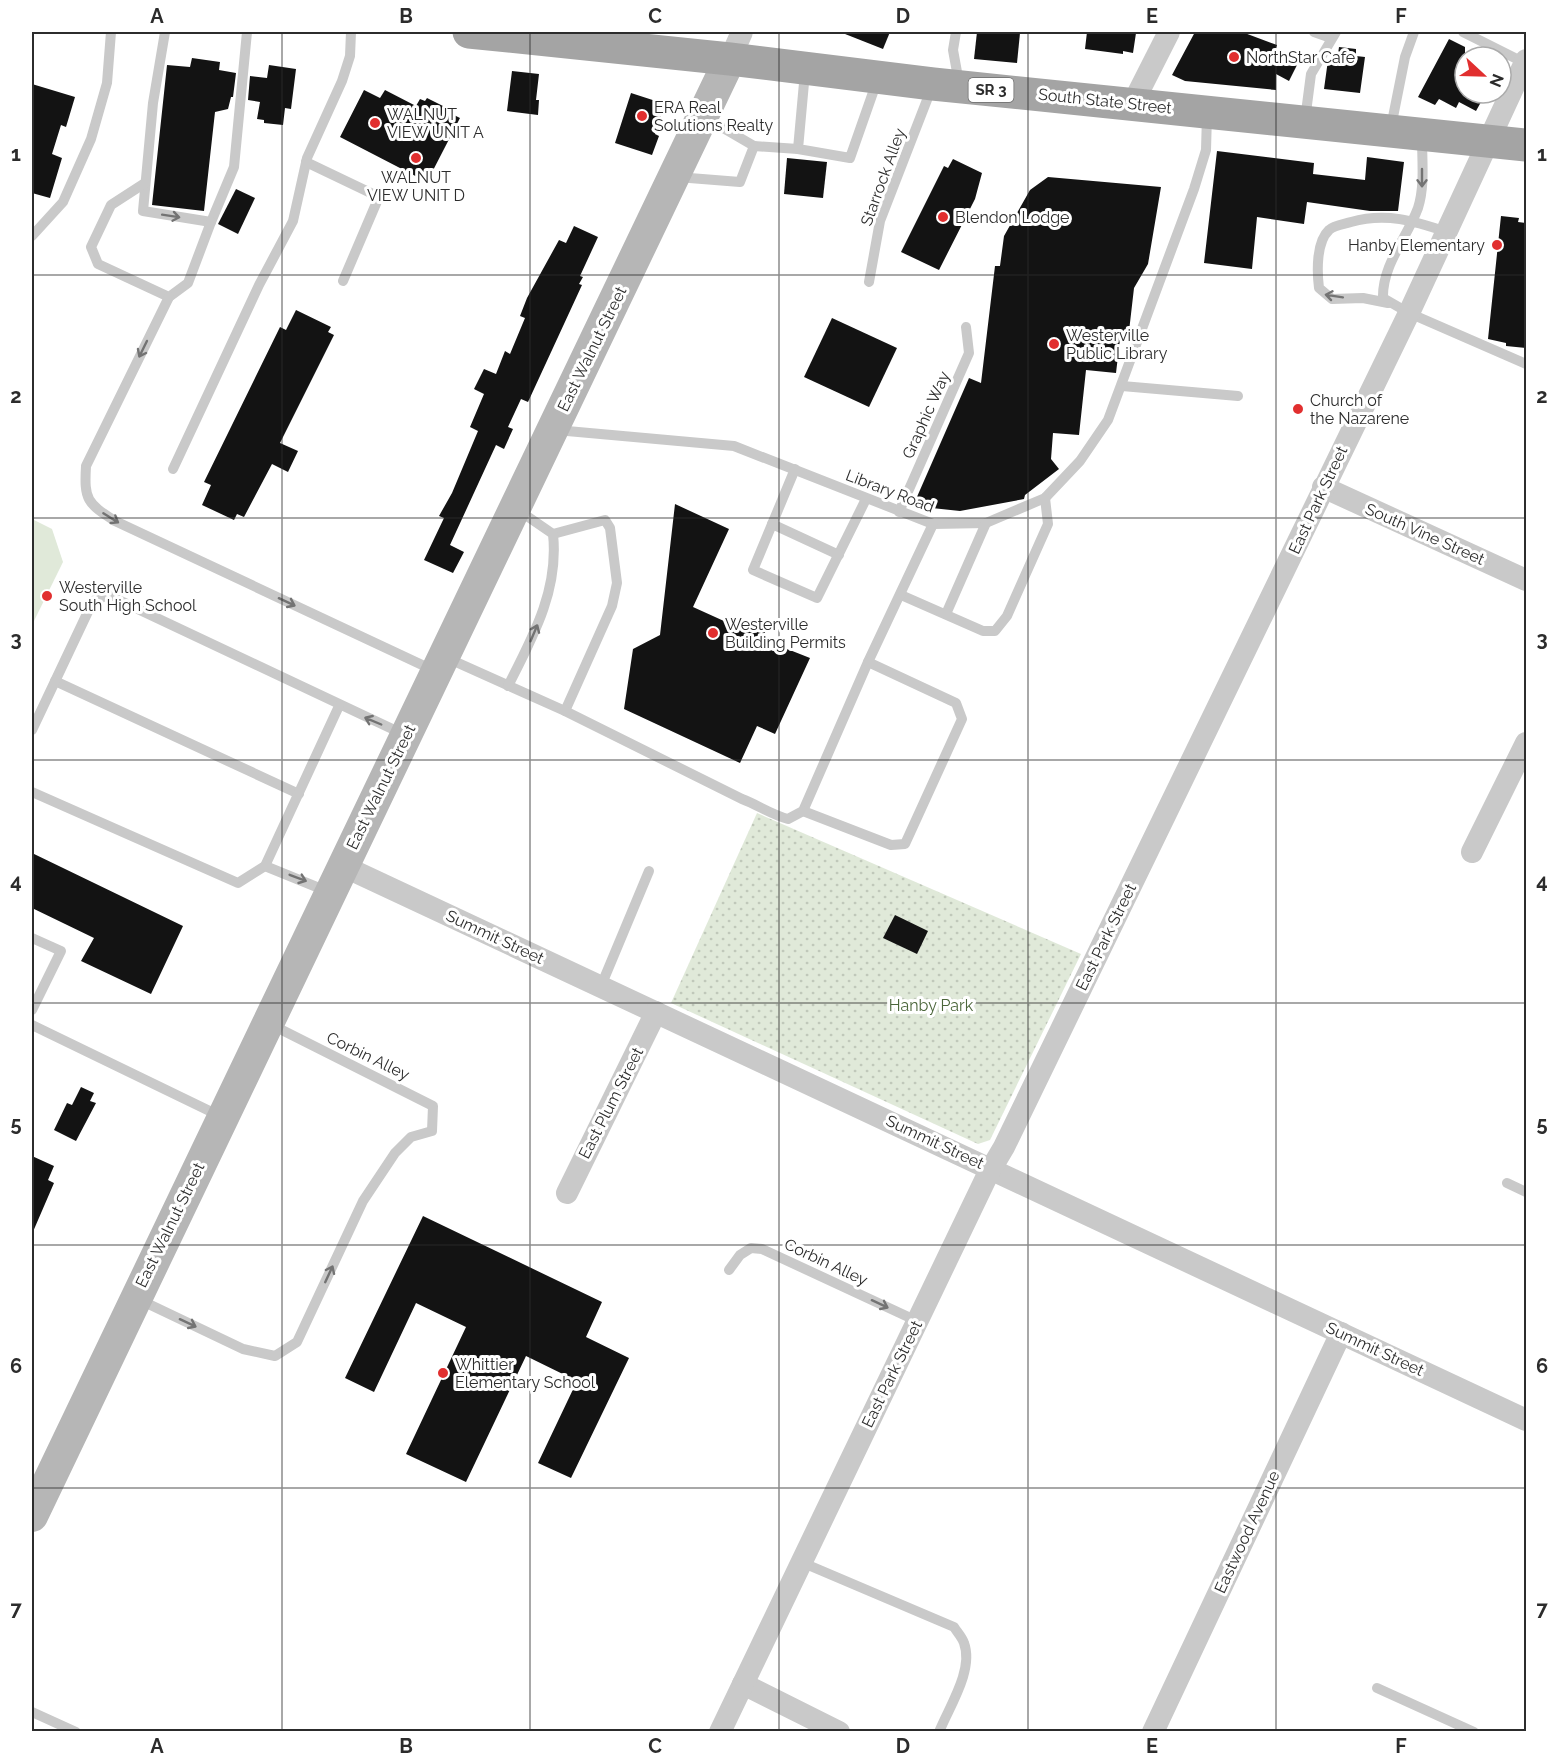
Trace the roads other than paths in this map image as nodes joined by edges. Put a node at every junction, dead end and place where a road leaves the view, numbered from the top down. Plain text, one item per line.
1 (111, 32) edge
2 (165, 32) edge
3 (247, 32) edge
4 (351, 32) edge
5 (478, 32) edge
6 (956, 32) edge
7 (1169, 32) edge
8 (1314, 32) edge
9 (1414, 32) edge
10 (1463, 32) edge
11 (1334, 35) edge
12 (586, 38) edge
13 (736, 45) edge
14 (1526, 62) edge
15 (805, 69) junction
16 (878, 77) junction
17 (946, 85) junction
18 (1133, 104) junction
19 (1207, 111) junction
20 (703, 117) junction
21 (1304, 121) junction
22 (1406, 132) junction
23 (1488, 141) junction
24 (754, 146) junction
25 (1527, 146) edge
26 (798, 149) junction
27 (306, 162) junction
28 (675, 177) junction
29 (145, 183) junction
30 (1412, 221) junction
31 (211, 222) junction
32 (32, 231) edge
33 (1447, 232) junction
34 (343, 281) dead end
35 (869, 282) dead end
36 (169, 297) junction
37 (1400, 308) junction
38 (966, 327) dead end
39 (1527, 364) edge
40 (1122, 386) junction
41 (1238, 396) dead end
42 (553, 430) junction
43 (173, 469) dead end
44 (795, 469) junction
45 (1323, 488) junction
46 (1045, 498) junction
47 (866, 499) junction
48 (516, 509) junction
49 (899, 512) junction
50 (987, 523) junction
51 (772, 524) junction
52 (933, 524) junction
53 (553, 534) junction
54 (839, 555) junction
55 (1527, 580) edge
56 (901, 595) junction
57 (946, 614) junction
58 (868, 662) junction
59 (441, 664) junction
60 (55, 681) junction
61 (508, 686) junction
62 (339, 706) junction
63 (565, 711) junction
64 (32, 730) edge
65 (406, 736) junction
66 (1527, 743) edge
67 (32, 792) edge
68 (299, 794) junction
69 (803, 811) junction
70 (1472, 852) dead end
71 (265, 866) junction
72 (650, 871) dead end
73 (336, 879) junction
74 (32, 938) edge
75 (601, 986) junction
76 (32, 1010) edge
77 (656, 1012) junction
78 (267, 1023) junction
79 (32, 1025) edge
80 (222, 1117) junction
81 (992, 1168) junction
82 (1507, 1183) dead end
83 (1527, 1192) edge
84 (567, 1193) dead end
85 (729, 1270) dead end
86 (135, 1298) junction
87 (917, 1321) junction
88 (1341, 1333) junction
89 (1527, 1420) edge
90 (32, 1516) edge
91 (801, 1562) junction
92 (743, 1684) junction
93 (1377, 1688) dead end
94 (32, 1712) edge
95 (76, 1731) edge
96 (720, 1731) edge
97 (839, 1731) edge
98 (939, 1731) edge
99 (1153, 1731) edge
100 (1474, 1731) edge

1 - 32 lane
2 - 29 lane
3 - 31 lane
4 - 27 lane
5 - 12 main road, South State Street / SR 3
6 - 17 lane
7 - 18 street
8 - 11 lane
9 - 22 lane
10 - 14 lane
11 - 21 lane
12 - 13 main road, South State Street / SR 3
13 - 15 main road, South State Street / SR 3
13 - 20 main road, East Walnut Street
14 - 23 street, East Park Street
15 - 16 main road, South State Street / SR 3
15 - 26 lane
16 - 17 main road, South State Street / SR 3
16 - 26 lane
17 - 18 main road, South State Street / SR 3
17 - 35 lane, Starrock Alley
18 - 19 main road, South State Street / SR 3
19 - 21 main road, South State Street / SR 3
19 - 40 lane, Library Road
20 - 24 lane
20 - 28 main road, East Walnut Street
21 - 22 main road, South State Street / SR 3
22 - 23 main road, South State Street / SR 3
22 -> 30 lane
23 - 25 main road, South State Street / SR 3
23 - 33 street, East Park Street
24 - 26 lane
24 - 28 lane
27 - 34 lane
27 - 43 lane
28 - 42 main road, East Walnut Street
29 -> 31 lane
29 - 36 lane
30 - 33 lane
30 - 37 lane
37 -> 30 lane
31 - 36 lane
33 - 37 street, East Park Street
36 -> 59 lane
37 - 39 lane
37 - 45 street, East Park Street
38 - 49 lane, Graphic Way
40 - 41 lane
40 - 46 lane, Library Road
42 - 44 lane, Library Road
42 - 48 main road, East Walnut Street
44 - 47 lane, Library Road
44 - 51 lane
45 - 55 street, South Vine Street
45 - 81 street, East Park Street
46 - 50 lane, Library Road
46 - 57 lane
47 - 49 lane, Library Road
47 - 54 lane
48 - 53 lane
48 - 59 main road, East Walnut Street
49 - 52 lane, Library Road
50 - 52 lane, Library Road
50 - 57 lane
51 - 54 lane
51 - 54 lane
52 - 56 lane
61 -> 53 lane
53 - 63 lane
56 - 57 lane
56 - 58 lane
58 - 69 lane
58 - 69 lane
59 - 61 lane
59 - 65 main road, East Walnut Street
60 - 62 lane
60 - 64 lane
60 - 68 lane
61 - 63 lane
65 -> 62 lane
62 - 68 lane
63 - 69 lane
65 - 73 main road, East Walnut Street
66 - 70 street
67 - 71 lane
68 - 71 lane
71 -> 73 lane
72 - 75 lane
73 - 75 street, Summit Street
73 - 78 main road, East Walnut Street
74 - 76 lane
75 - 77 street, Summit Street
77 - 81 street, Summit Street
77 - 84 street, East Plum Street
78 - 80 main road, East Walnut Street
86 -> 78 lane, Corbin Alley
79 - 80 lane
80 - 86 main road, East Walnut Street
81 - 87 street, East Park Street
81 - 88 street, Summit Street
82 - 83 lane
85 -> 87 lane, Corbin Alley
86 - 90 main road, East Walnut Street
87 - 91 street, East Park Street
88 - 89 street, Summit Street
88 - 99 street, Eastwood Avenue
91 - 92 street, East Park Street
91 - 98 lane
92 - 96 street, East Park Street
92 - 97 street
93 - 100 lane
94 - 95 lane

